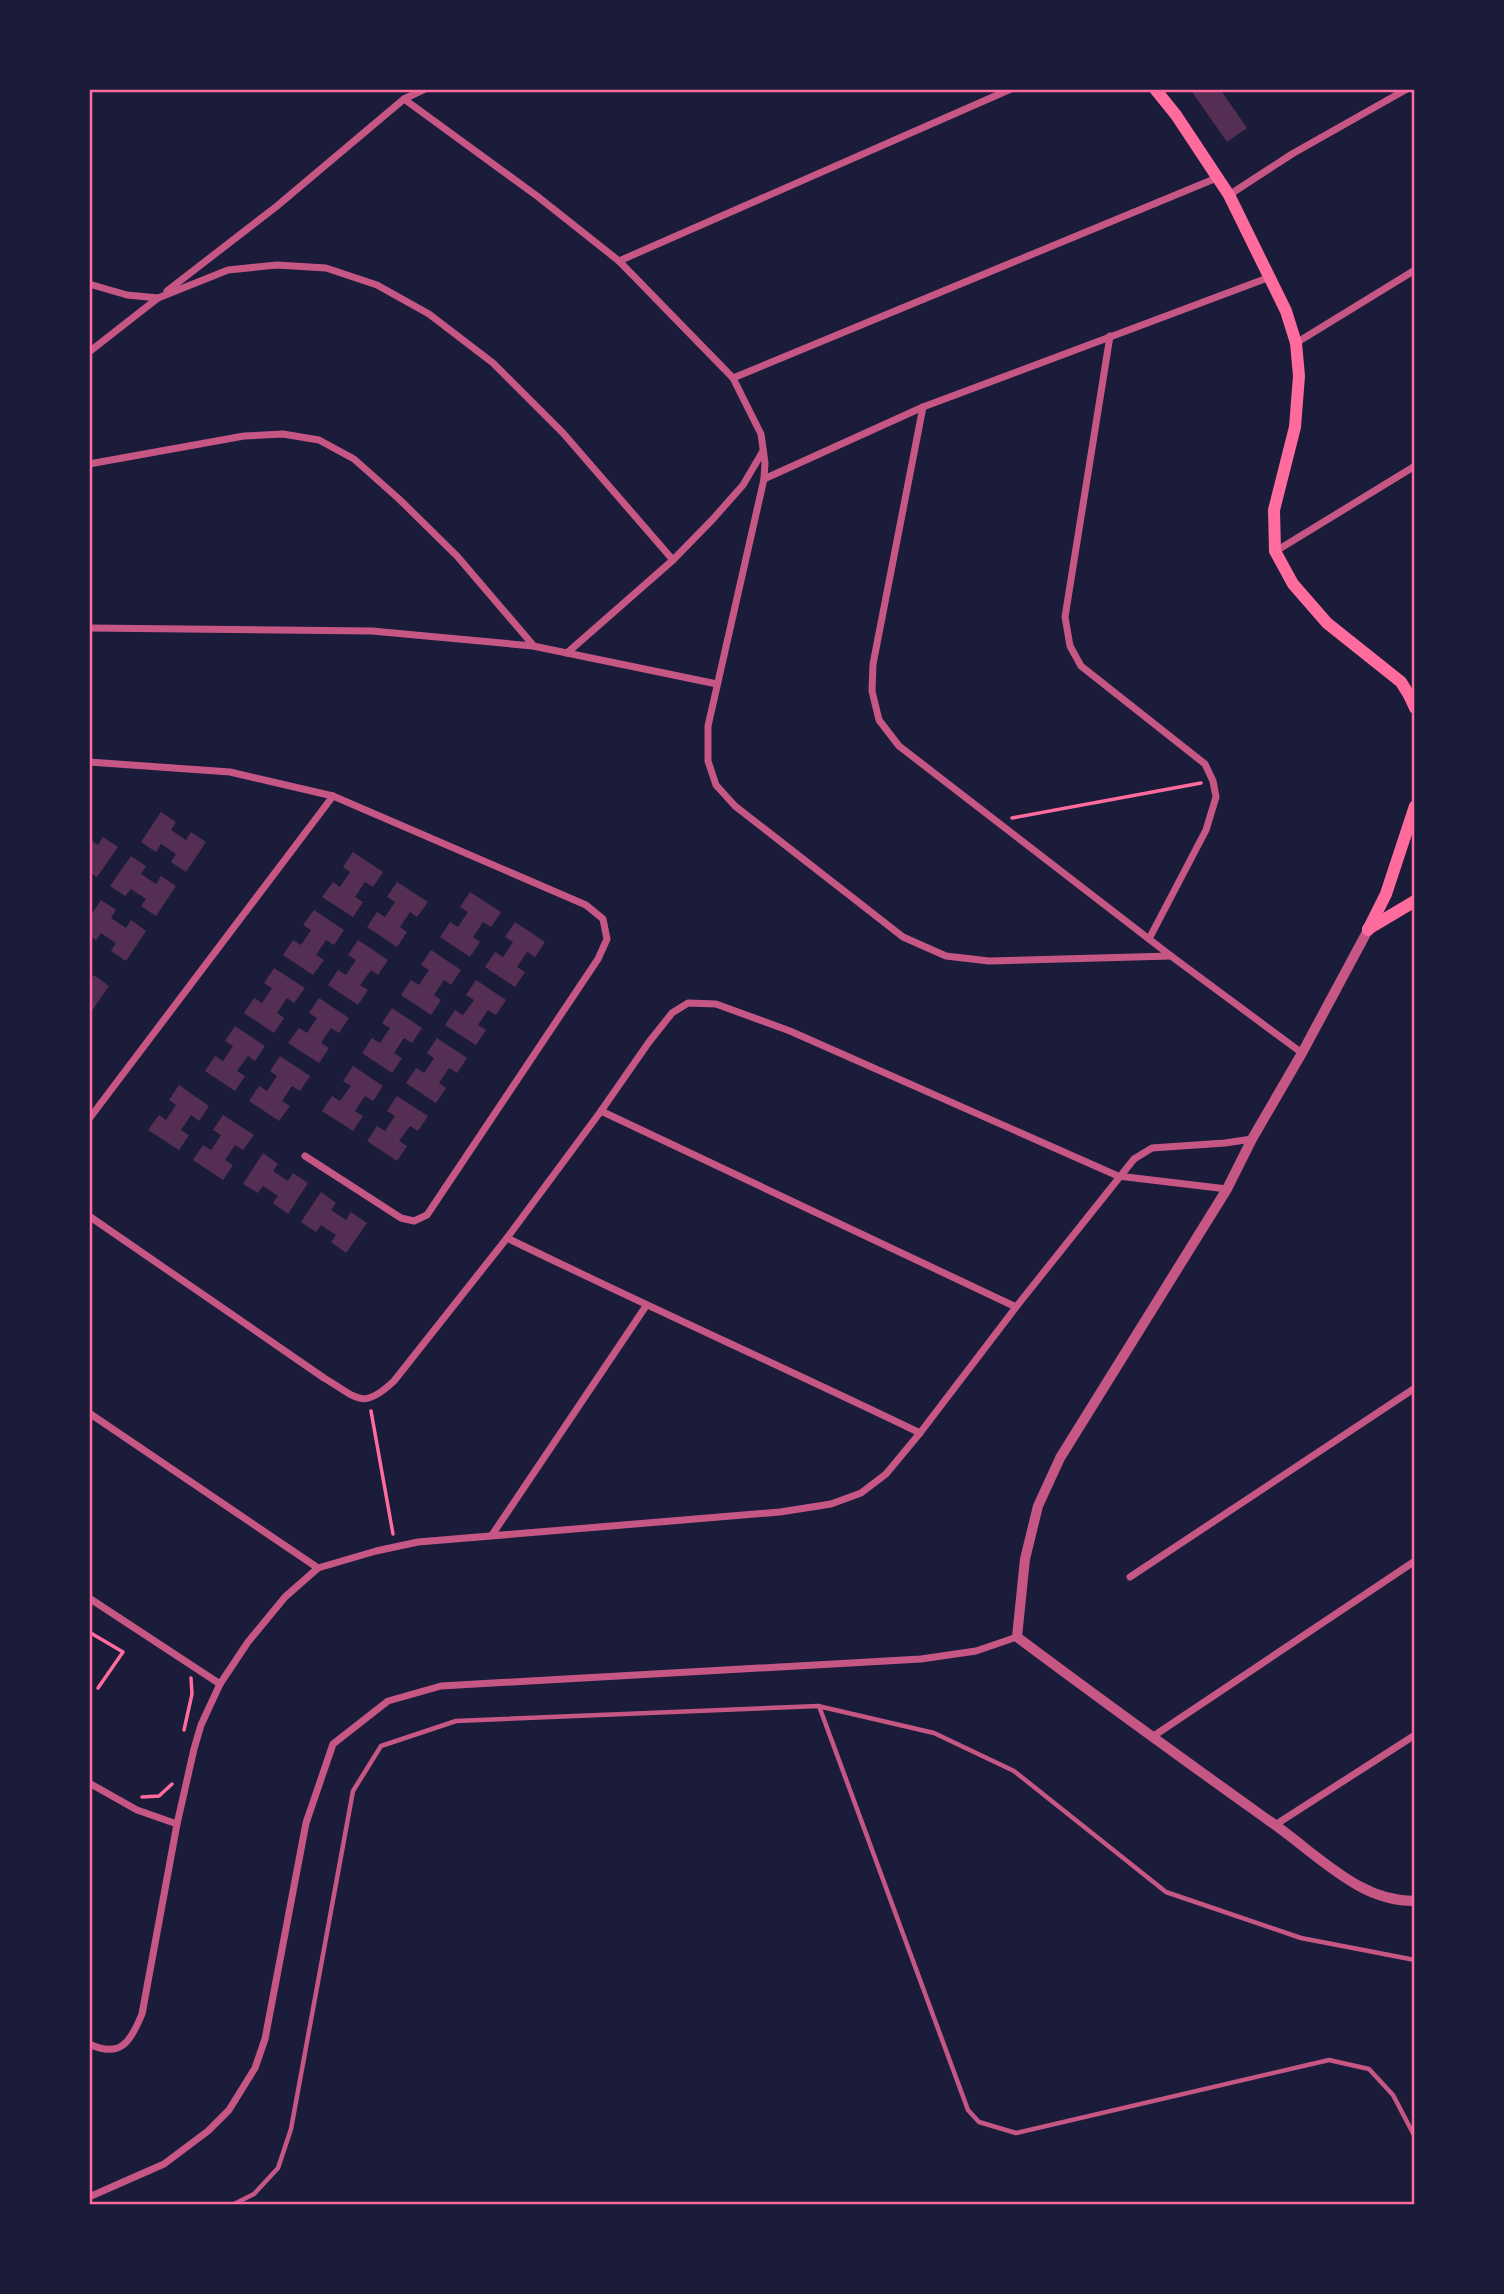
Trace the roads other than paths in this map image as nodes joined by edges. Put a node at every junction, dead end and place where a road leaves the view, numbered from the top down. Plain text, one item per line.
1 (425, 89) edge
2 (1011, 89) edge
3 (1155, 89) edge
4 (1407, 89) edge
5 (404, 99) junction
6 (1219, 177) junction
7 (1229, 195) junction
8 (619, 261) junction
9 (1415, 270) edge
10 (1271, 277) junction
11 (89, 284) edge
12 (158, 298) junction
13 (1111, 337) junction
14 (1296, 343) junction
15 (89, 352) edge
16 (733, 378) junction
17 (923, 407) junction
18 (764, 450) junction
19 (89, 464) edge
20 (1415, 466) edge
21 (764, 479) junction
22 (1275, 551) junction
23 (673, 560) junction
24 (89, 628) edge
25 (533, 646) junction
26 (567, 653) junction
27 (717, 684) junction
28 (1412, 693) edge
29 (1415, 708) edge
30 (89, 762) edge
31 (332, 796) junction
32 (1415, 806) edge
33 (1415, 901) edge
34 (1368, 930) junction
35 (1149, 939) junction
36 (1171, 956) junction
37 (1302, 1053) junction
38 (601, 1111) junction
39 (89, 1119) edge
40 (1252, 1139) junction
41 (305, 1156) dead end
42 (1118, 1177) junction
43 (1227, 1189) junction
44 (89, 1216) edge
45 (507, 1238) junction
46 (646, 1306) junction
47 (1016, 1307) junction
48 (1415, 1388) edge
49 (89, 1413) edge
50 (920, 1433) junction
51 (492, 1535) junction
52 (1415, 1561) edge
53 (318, 1568) junction
54 (1130, 1577) dead end
55 (89, 1598) edge
56 (1017, 1637) junction
57 (220, 1684) junction
58 (818, 1706) junction
59 (1415, 1735) edge
60 (1152, 1737) junction
61 (89, 1783) edge
62 (177, 1824) junction
63 (1275, 1825) junction
64 (1415, 1901) edge
65 (1415, 1960) edge
66 (89, 2044) edge
67 (1415, 2137) edge
68 (89, 2197) edge
69 (232, 2205) edge

1 - 5 street
2 - 8 street
3 - 6 main road
4 - 7 street
5 - 8 street
5 - 12 street
6 - 7 main road
6 - 16 street
7 - 10 main road
8 - 16 street
9 - 14 street
10 - 13 street
10 - 14 main road
11 - 12 street
12 - 15 street
12 - 23 street
13 - 17 street
13 - 35 street
14 - 22 main road
16 - 18 street
17 - 21 street
17 - 35 street
18 - 21 street
18 - 23 street
19 - 25 street
20 - 22 street
21 - 27 street
22 - 28 main road
23 - 26 street
24 - 25 street
25 - 26 street
26 - 27 street
27 - 36 street
28 - 29 main road
30 - 31 street
31 - 39 street
31 - 41 street
32 - 34 main road
33 - 34 main road
34 - 37 street
35 - 36 street
36 - 37 street
37 - 40 street
38 - 42 street
38 - 45 street
38 - 47 street
40 - 42 street
40 - 43 street
42 - 43 street
42 - 47 street
43 - 56 street
44 - 45 street
45 - 46 street
46 - 50 street
46 - 51 street
47 - 50 street
48 - 54 street
49 - 53 street
50 - 51 street
51 - 53 street
52 - 60 street
53 - 57 street
55 - 57 street
56 - 60 street
56 - 68 street
57 - 62 street
58 - 65 lane
58 - 67 lane
58 - 69 lane
59 - 63 street
60 - 63 street
61 - 62 street
62 - 66 street
63 - 64 street

